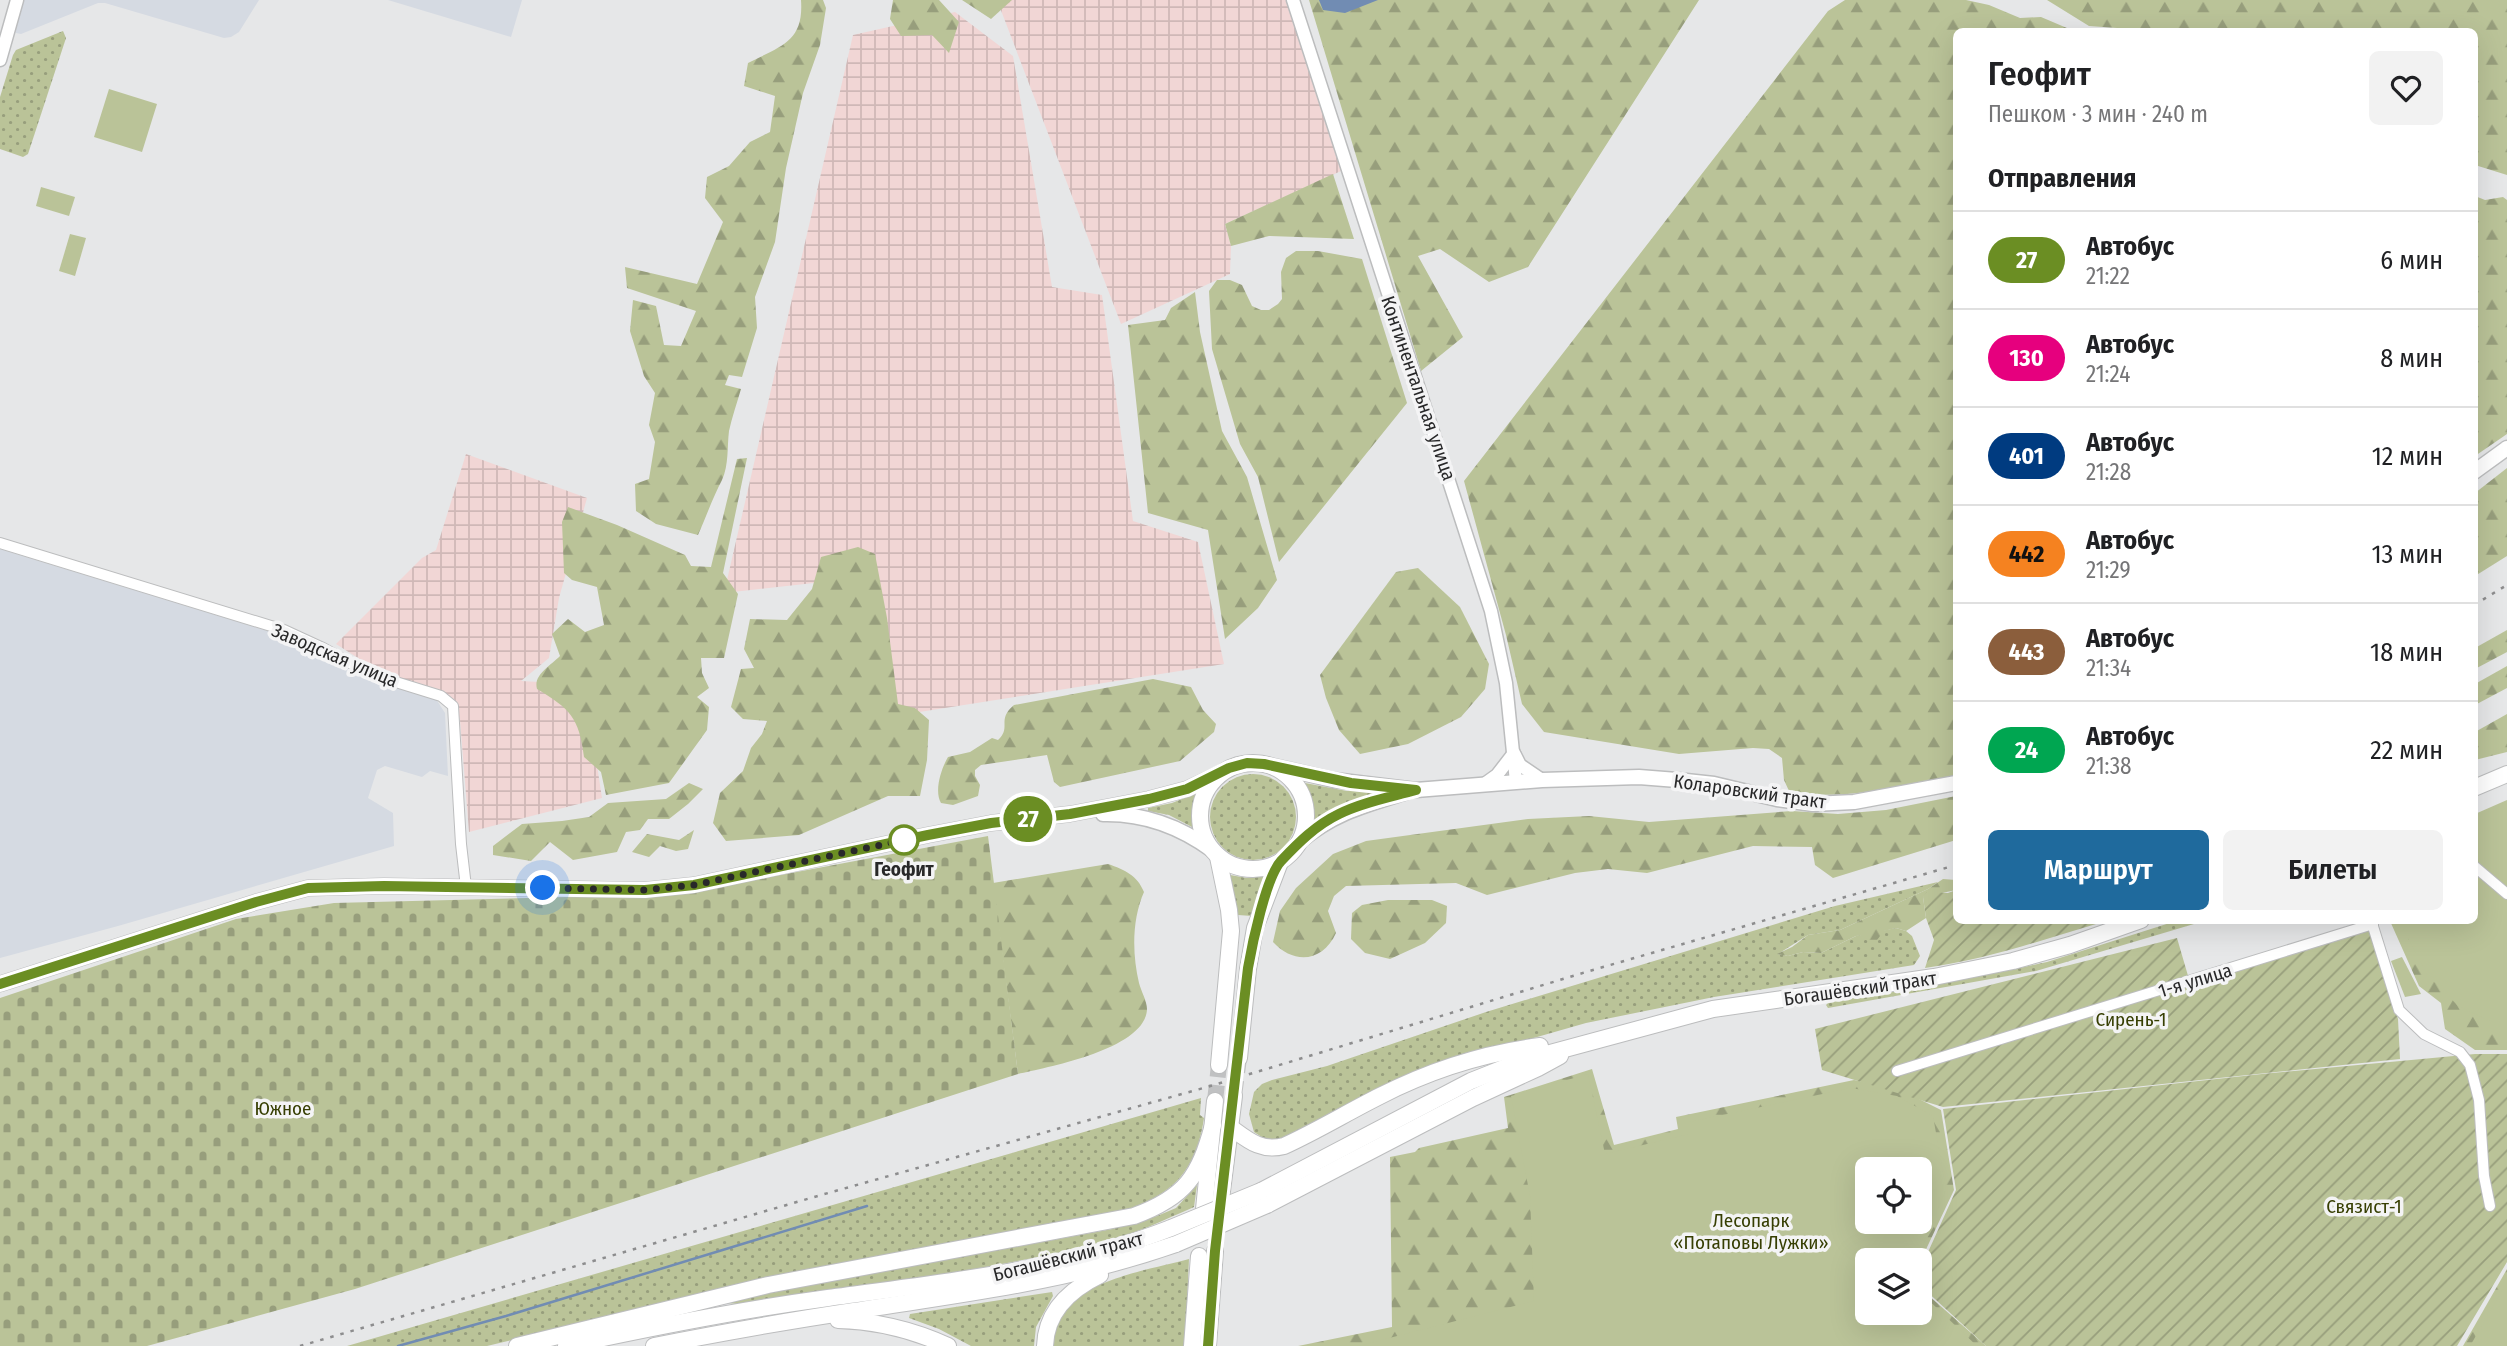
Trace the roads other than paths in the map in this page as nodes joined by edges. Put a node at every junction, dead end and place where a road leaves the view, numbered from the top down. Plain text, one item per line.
1 (17, 0) edge
2 (1293, 0) edge
3 (0, 60) edge
4 (2507, 448) edge
5 (2478, 469) edge
6 (0, 544) edge
7 (1514, 753) junction
8 (1273, 766) junction
9 (1221, 773) junction
10 (2507, 774) edge
11 (1542, 780) junction
12 (1516, 782) junction
13 (1953, 784) edge
14 (1483, 785) junction
15 (2478, 786) edge
16 (1416, 790) junction
17 (1070, 814) junction
18 (1299, 842) junction
19 (1215, 854) junction
20 (1280, 862) junction
21 (2478, 869) edge
22 (466, 887) junction
23 (2507, 894) edge
24 (2130, 924) edge
25 (2366, 924) edge
26 (2373, 924) edge
27 (0, 984) edge
28 (1577, 1046) junction
29 (1239, 1058) tunnel mouth
30 (1219, 1065) tunnel mouth
31 (1897, 1071) dead end
32 (1234, 1096) tunnel mouth
33 (1215, 1101) tunnel mouth
34 (1213, 1125) junction
35 (1230, 1127) junction
36 (1221, 1199) dead end
37 (2490, 1206) dead end
38 (1204, 1209) dead end
39 (1174, 1236) junction
40 (1215, 1251) dead end
41 (1146, 1255) junction
42 (1199, 1256) dead end
43 (770, 1326) junction
44 (517, 1346) edge
45 (566, 1346) edge
46 (654, 1346) edge
47 (948, 1346) edge
48 (1045, 1346) edge
49 (1192, 1346) edge
50 (1208, 1346) edge

1 - 3 street
2 - 7 street, Континентальная улица
4 - 5 main road
6 - 22 street, Заводская улица
7 - 11 street
7 - 12 street, Континентальная улица
7 - 14 street
8 - 9 main road
8 - 16 main road
8 - 18 main road
9 - 17 main road
9 - 19 main road
10 - 15 main road
11 - 12 main road, Коларовский тракт
11 - 13 main road, Коларовский тракт
12 - 14 main road, Коларовский тракт
14 - 16 main road, Коларовский тракт
16 - 18 main road
17 - 19 main road
17 - 22 main road
18 - 20 main road
19 - 20 main road
19 - 30 main road
20 - 29 main road
21 - 23 street
22 - 27 main road
24 - 28 main road, Богашёвский тракт
25 - 31 street, 1-я улица
26 - 37 street
28 - 35 main road
28 - 39 main road, Богашёвский тракт, bridge
32 - 35 main road
33 - 34 main road
34 - 38 main road
34 - 44 main road
35 - 36 main road
39 - 41 main road, Богашёвский тракт
39 - 45 main road, Богашёвский тракт
40 - 50 main road
41 - 43 main road, Богашёвский тракт
41 - 48 main road
42 - 49 main road
43 - 46 main road, Богашёвский тракт
43 - 47 main road

